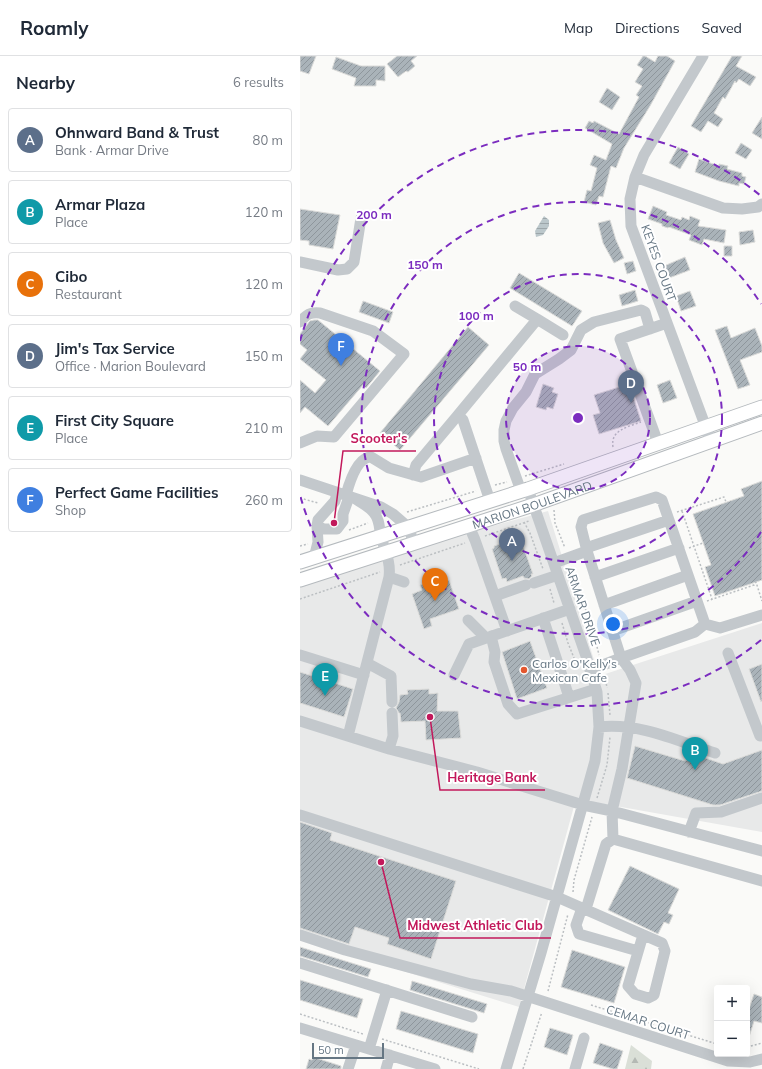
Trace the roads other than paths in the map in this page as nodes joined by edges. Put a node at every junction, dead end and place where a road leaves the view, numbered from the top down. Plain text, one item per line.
1 (703, 56) edge
2 (635, 176) junction
3 (762, 204) edge
4 (361, 218) dead end
5 (300, 262) edge
6 (515, 306) dead end
7 (537, 319) junction
8 (300, 322) edge
9 (668, 323) junction
10 (650, 329) junction
11 (563, 336) dead end
12 (762, 407) edge
13 (458, 415) junction
14 (762, 423) edge
15 (706, 426) junction
16 (711, 441) junction
17 (300, 443) edge
18 (658, 443) junction
19 (476, 458) junction
20 (413, 475) junction
21 (302, 481) edge
22 (522, 486) junction
23 (346, 496) junction
24 (490, 501) junction
25 (533, 505) junction
26 (668, 518) junction
27 (317, 526) junction
28 (469, 526) junction
29 (408, 527) junction
30 (381, 536) junction
31 (414, 543) junction
32 (586, 549) junction
33 (679, 549) junction
34 (387, 552) junction
35 (314, 558) junction
36 (300, 562) edge
37 (554, 564) junction
38 (390, 572) junction
39 (558, 575) junction
40 (688, 575) junction
41 (595, 577) junction
42 (300, 580) edge
43 (404, 582) dead end
44 (494, 596) junction
45 (698, 603) junction
46 (604, 605) junction
47 (570, 609) junction
48 (762, 614) edge
49 (543, 618) junction
50 (468, 620) dead end
51 (705, 624) junction
52 (507, 631) junction
53 (612, 631) junction
54 (488, 637) junction
55 (728, 653) dead end
56 (300, 655) edge
57 (621, 658) junction
58 (367, 663) junction
59 (590, 670) junction
60 (364, 675) junction
61 (454, 675) dead end
62 (596, 689) junction
63 (569, 697) junction
64 (300, 721) edge
65 (599, 727) junction
66 (629, 728) junction
67 (348, 736) junction
68 (760, 736) dead end
69 (389, 749) junction
70 (715, 753) dead end
71 (762, 798) edge
72 (583, 805) junction
73 (612, 811) junction
74 (300, 815) edge
75 (689, 832) junction
76 (613, 839) junction
77 (762, 851) edge
78 (762, 881) edge
79 (557, 897) junction
80 (584, 908) junction
81 (643, 935) junction
82 (300, 936) edge
83 (638, 951) junction
84 (300, 963) edge
85 (387, 990) junction
86 (528, 997) junction
87 (472, 1017) dead end
88 (300, 1028) edge
89 (584, 1038) dead end
90 (356, 1045) junction
91 (369, 1049) junction
92 (390, 1055) junction
93 (762, 1059) edge
94 (348, 1069) edge
95 (386, 1069) edge
96 (436, 1069) edge
97 (506, 1069) edge
98 (575, 1069) edge

1 - 2 street, KEYES COURT
2 - 3 street
2 - 9 street, KEYES COURT
4 - 5 street
6 - 7 street
7 - 11 street
7 - 13 street
8 - 17 street
9 - 10 street
9 - 15 street, KEYES COURT
10 - 18 street
10 - 22 street, ARMAR DRIVE
12 - 15 main road, MARION BOULEVARD
13 - 19 street
13 - 20 street
14 - 16 main road, MARION BOULEVARD
15 - 16 street, KEYES COURT
15 - 18 main road, MARION BOULEVARD
16 - 25 main road, MARION BOULEVARD
18 - 22 main road, MARION BOULEVARD
19 - 20 street
19 - 24 street
20 - 23 street
21 - 23 street
22 - 24 main road, MARION BOULEVARD
22 - 25 street, ARMAR DRIVE
23 - 27 street
23 - 27 street
23 - 29 street
23 - 30 street
24 - 29 main road, MARION BOULEVARD
25 - 28 main road, MARION BOULEVARD
25 - 37 street, ARMAR DRIVE
26 - 32 street
26 - 32 street
26 - 33 street
27 - 35 street
28 - 31 main road, MARION BOULEVARD
28 - 44 street
29 - 30 main road, MARION BOULEVARD
29 - 31 street
30 - 34 street
30 - 35 main road, MARION BOULEVARD
31 - 34 main road, MARION BOULEVARD
32 - 37 street
32 - 41 street
33 - 40 street
33 - 41 street
34 - 38 street
34 - 42 main road, MARION BOULEVARD
35 - 36 main road, MARION BOULEVARD
37 - 39 street, ARMAR DRIVE
38 - 43 street
38 - 58 street
39 - 44 street
39 - 47 street, ARMAR DRIVE
40 - 45 street
40 - 46 street
41 - 46 street
44 - 52 street
45 - 51 street
45 - 53 street
46 - 53 street
47 - 49 street
47 - 59 street, ARMAR DRIVE
48 - 51 street
49 - 52 street
49 - 63 street
50 - 54 street
51 - 57 street
52 - 54 street
53 - 57 street
54 - 61 street
54 - 63 street
55 - 68 street
56 - 60 street
57 - 59 street
57 - 66 street
58 - 60 street
58 - 69 street
59 - 62 street, ARMAR DRIVE
60 - 67 street
62 - 63 street
62 - 65 street, ARMAR DRIVE
64 - 67 street
65 - 66 street
65 - 72 street, ARMAR DRIVE
66 - 70 street
66 - 73 street
67 - 69 street
69 - 72 street
71 - 75 street
72 - 73 street
72 - 79 street, ARMAR DRIVE
73 - 75 street
73 - 76 street
74 - 79 street
75 - 77 street
76 - 78 street
76 - 80 street
79 - 80 street
79 - 86 street, ARMAR DRIVE
80 - 81 street
80 - 83 street
81 - 83 street
81 - 83 street
82 - 86 street, CEMAR COURT
84 - 85 street
85 - 87 street
85 - 91 street
86 - 93 street, CEMAR COURT
86 - 97 street, ARMAR DRIVE
88 - 90 street
89 - 98 street
90 - 91 street
90 - 94 street
91 - 92 street
92 - 95 street
92 - 96 street

